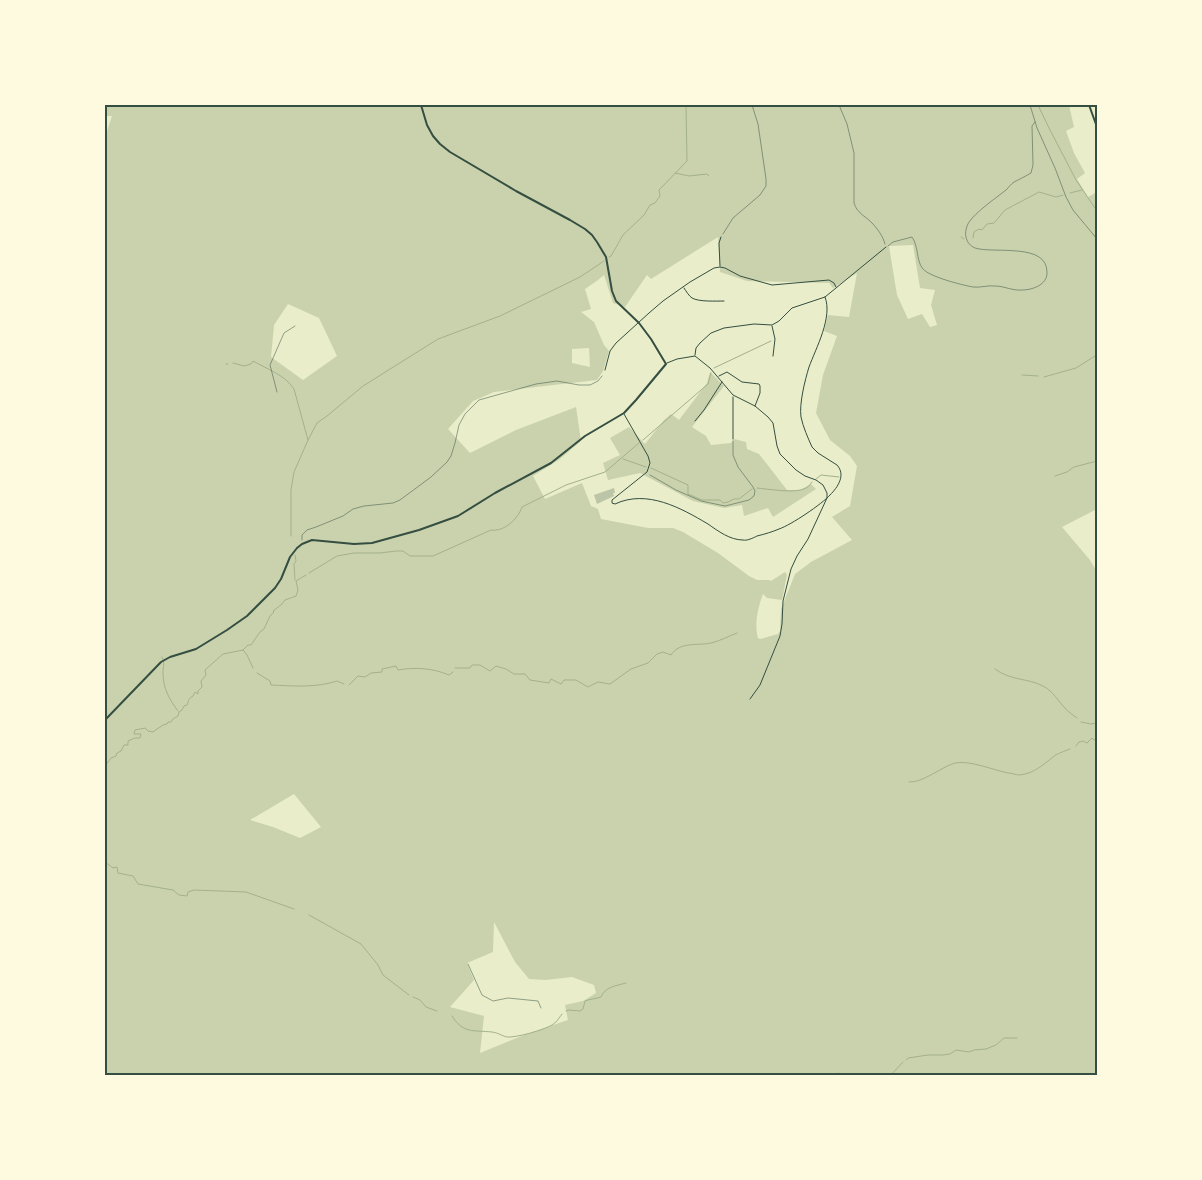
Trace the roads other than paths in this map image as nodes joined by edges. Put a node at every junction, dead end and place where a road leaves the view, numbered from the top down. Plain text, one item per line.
1 (421, 105) edge
2 (1089, 105) edge
3 (1097, 127) edge
4 (720, 238) road end
5 (886, 247) road end
6 (720, 267) junction
7 (836, 287) junction
8 (684, 288) junction
9 (825, 297) junction
10 (724, 301) dead end
11 (639, 323) junction
12 (772, 325) junction
13 (295, 326) dead end
14 (695, 356) junction
15 (773, 356) dead end
16 (666, 364) junction
17 (605, 370) dead end
18 (718, 376) junction
19 (722, 382) junction
20 (277, 392) dead end
21 (733, 395) junction
22 (755, 406) junction
23 (624, 413) junction
24 (694, 421) dead end
25 (732, 439) road end
26 (827, 498) junction
27 (750, 699) dead end
28 (105, 720) edge
29 (468, 964) dead end
30 (540, 1008) dead end

1 - 11 street
2 - 3 street
4 - 6 street
5 - 7 street
6 - 7 street
6 - 8 street
7 - 9 street
8 - 10 street
8 - 11 street
9 - 12 street
9 - 26 street
11 - 16 street
11 - 17 street
12 - 14 street
12 - 15 street
13 - 20 lane
14 - 16 street
14 - 18 street
16 - 23 street
18 - 19 street
18 - 22 street
19 - 21 street
19 - 24 street
21 - 22 street
21 - 25 street
22 - 26 street
23 - 26 street
23 - 28 street
26 - 27 street
29 - 30 lane

